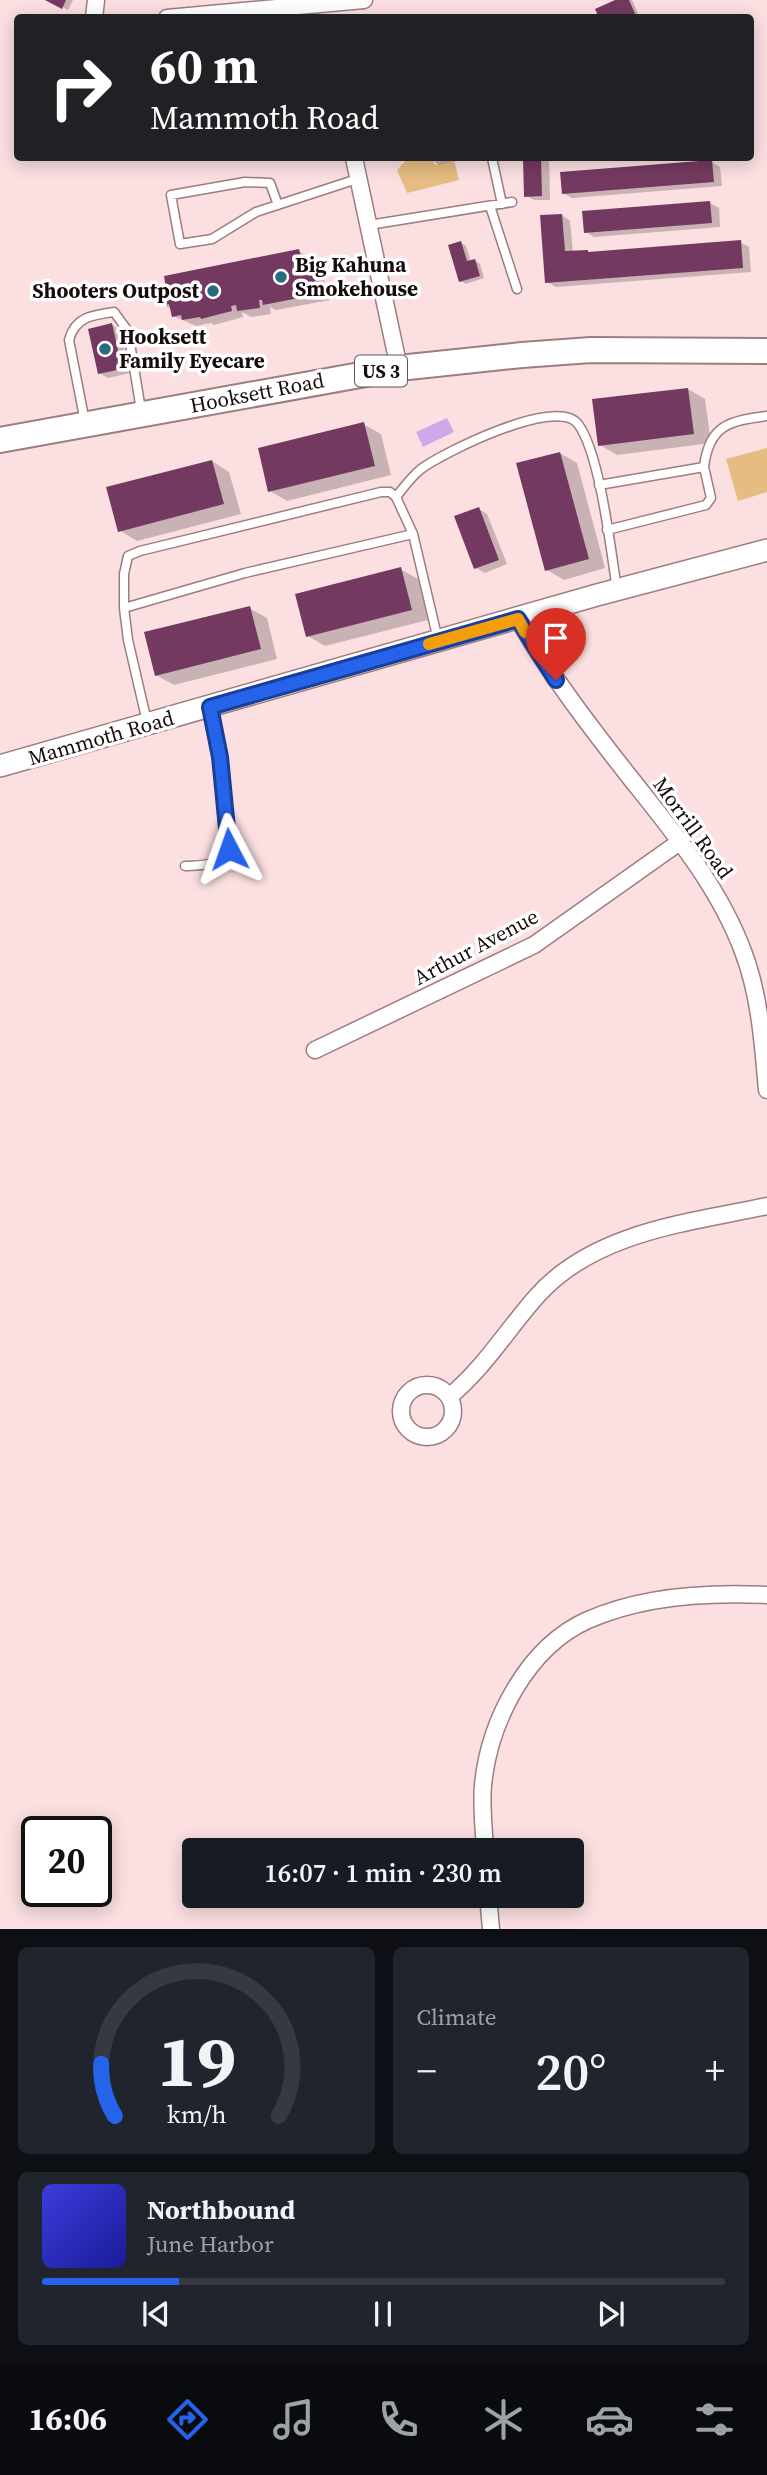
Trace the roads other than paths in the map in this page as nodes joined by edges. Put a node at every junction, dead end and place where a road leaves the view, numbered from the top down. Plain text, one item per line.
1 (364, 0) edge
2 (339, 7) edge
3 (230, 14) edge
4 (354, 161) edge
5 (493, 161) edge
6 (357, 179) junction
7 (512, 202) dead end
8 (502, 204) junction
9 (278, 205) junction
10 (490, 206) junction
11 (369, 225) junction
12 (517, 289) dead end
13 (767, 351) edge
14 (399, 368) junction
15 (142, 414) junction
16 (767, 416) edge
17 (86, 425) junction
18 (0, 440) edge
19 (704, 467) junction
20 (598, 485) junction
21 (396, 497) junction
22 (607, 530) junction
23 (413, 534) junction
24 (767, 550) edge
25 (617, 590) junction
26 (124, 608) junction
27 (518, 619) junction
28 (438, 642) junction
29 (210, 707) junction
30 (147, 725) junction
31 (0, 766) edge
32 (681, 841) junction
33 (185, 866) dead end
34 (761, 995) edge
35 (315, 1050) dead end
36 (767, 1090) edge
37 (767, 1206) edge
38 (449, 1397) dead end
39 (767, 1595) edge
40 (484, 1838) edge
41 (489, 1908) edge
42 (491, 1929) edge

1 - 2 street
2 - 3 street
4 - 6 street
5 - 8 lane
6 - 9 lane
6 - 11 street
7 - 8 lane
8 - 10 lane
9 - 9 lane
10 - 11 lane
10 - 12 lane
11 - 14 street
13 - 14 main road, Hooksett Road / US 3
14 - 15 main road, Hooksett Road / US 3
15 - 17 main road, Hooksett Road / US 3
15 - 17 lane
16 - 19 lane
17 - 18 main road, Hooksett Road / US 3
19 - 20 lane
19 - 22 lane
20 - 21 lane
20 - 22 lane
21 - 23 lane
21 - 26 lane
22 - 25 lane
23 - 26 lane
23 - 28 lane
24 - 25 main road, Mammoth Road
25 - 27 main road, Mammoth Road
26 - 30 lane
27 - 28 main road, Mammoth Road
27 - 32 street, Morrill Road
28 - 29 main road, Mammoth Road
29 - 30 main road, Mammoth Road
29 - 33 lane
30 - 31 main road, Mammoth Road
32 - 34 street, Morrill Road
32 - 35 street, Arthur Avenue
34 - 36 street, Morrill Road
37 - 38 street
39 - 40 street
41 - 42 street

